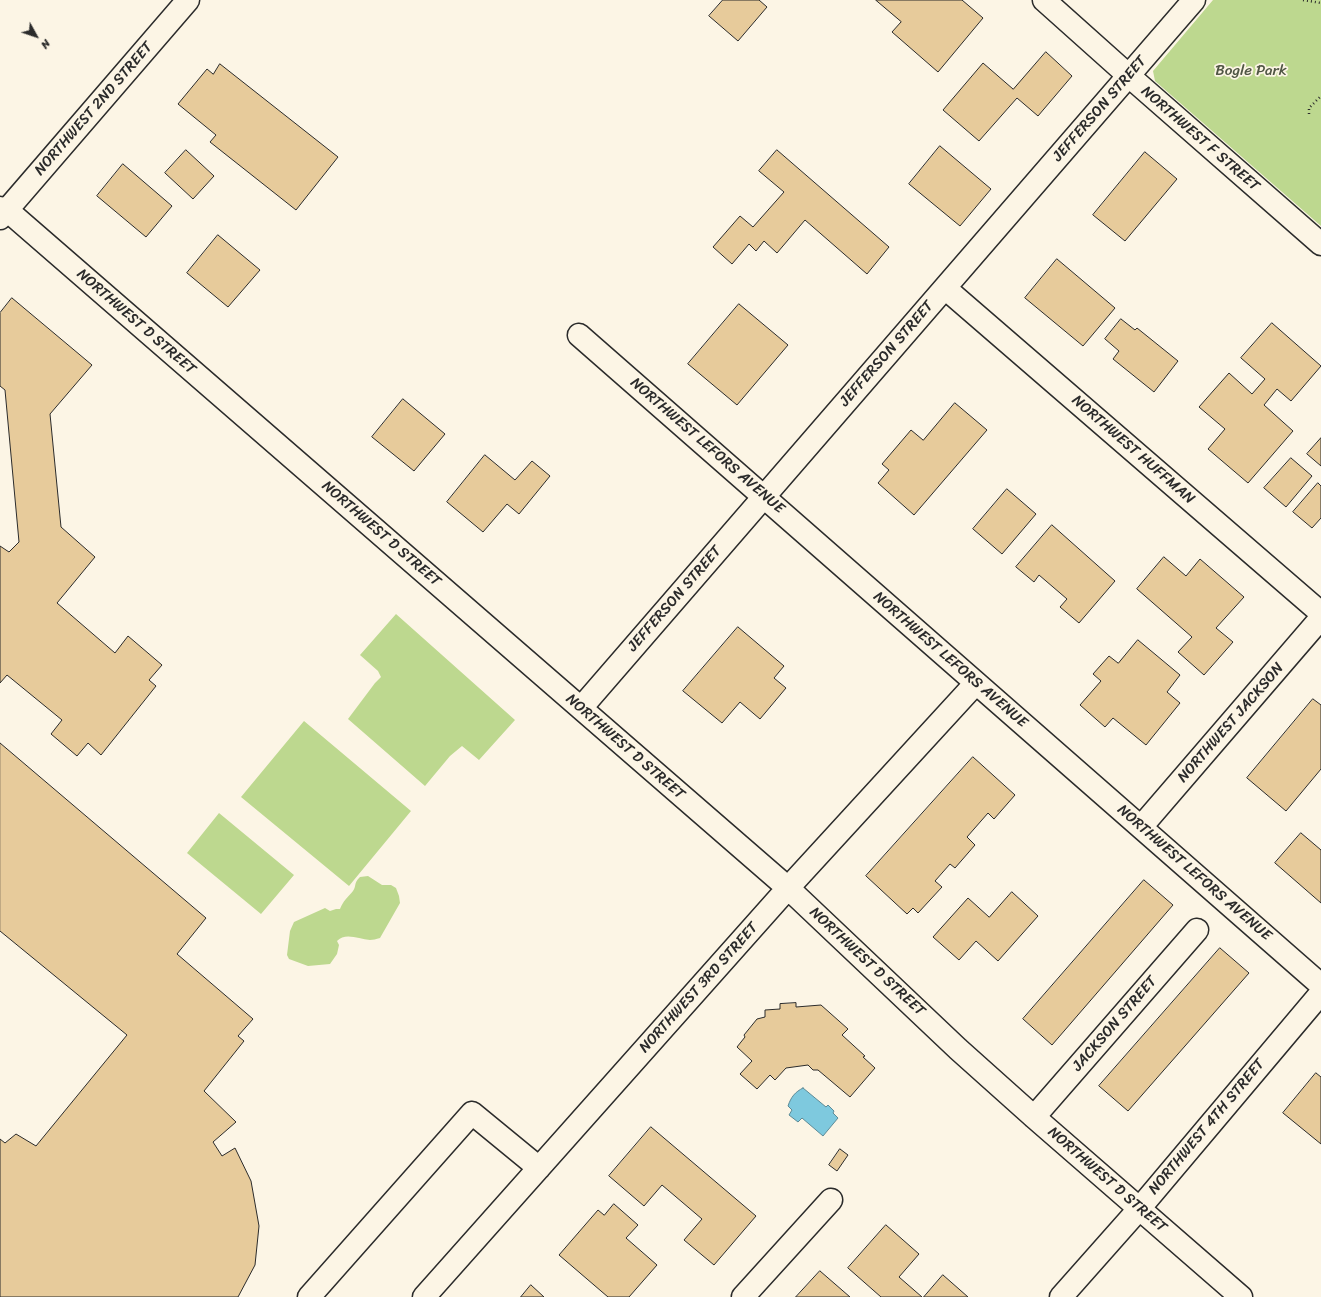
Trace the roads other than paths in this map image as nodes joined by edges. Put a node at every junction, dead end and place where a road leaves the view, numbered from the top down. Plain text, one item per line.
1 (188, 0) edge
2 (1044, 0) edge
3 (1194, 0) edge
4 (1129, 76) junction
5 (2, 212) edge
6 (1321, 244) edge
7 (945, 288) junction
8 (579, 335) dead end
9 (764, 496) junction
10 (1321, 613) edge
11 (1321, 618) edge
12 (976, 683) junction
13 (581, 708) junction
14 (1141, 827) junction
15 (788, 888) junction
16 (1197, 930) dead end
17 (1321, 985) edge
18 (1321, 993) edge
19 (1034, 1117) junction
20 (539, 1168) junction
21 (831, 1200) dead end
22 (1139, 1208) junction
23 (309, 1297) edge
24 (424, 1297) edge
25 (743, 1297) edge
26 (1060, 1297) edge
27 (1241, 1297) edge

1 - 5 street, NORTHWEST 2ND STREET
2 - 4 street, NORTHWEST F STREET
3 - 4 street, JEFFERSON STREET
4 - 6 street, NORTHWEST F STREET
4 - 7 street, JEFFERSON STREET
5 - 13 street, NORTHWEST D STREET
7 - 9 street, JEFFERSON STREET
7 - 10 street, NORTHWEST HUFFMAN
8 - 9 street, NORTHWEST LEFORS AVENUE
9 - 12 street, NORTHWEST LEFORS AVENUE
9 - 13 street, JEFFERSON STREET
11 - 14 street, NORTHWEST JACKSON
12 - 14 street, NORTHWEST LEFORS AVENUE
12 - 15 street, NORTHWEST 3RD STREET
13 - 15 street, NORTHWEST D STREET
14 - 17 street, NORTHWEST LEFORS AVENUE
15 - 19 street, NORTHWEST D STREET
15 - 20 street, NORTHWEST 3RD STREET
16 - 19 street, JACKSON STREET
18 - 22 street, NORTHWEST 4TH STREET
19 - 22 street, NORTHWEST D STREET
20 - 23 street
20 - 24 street, NORTHWEST 3RD STREET
21 - 25 street
22 - 26 street, NORTHWEST 4TH STREET
22 - 27 street, NORTHWEST D STREET

